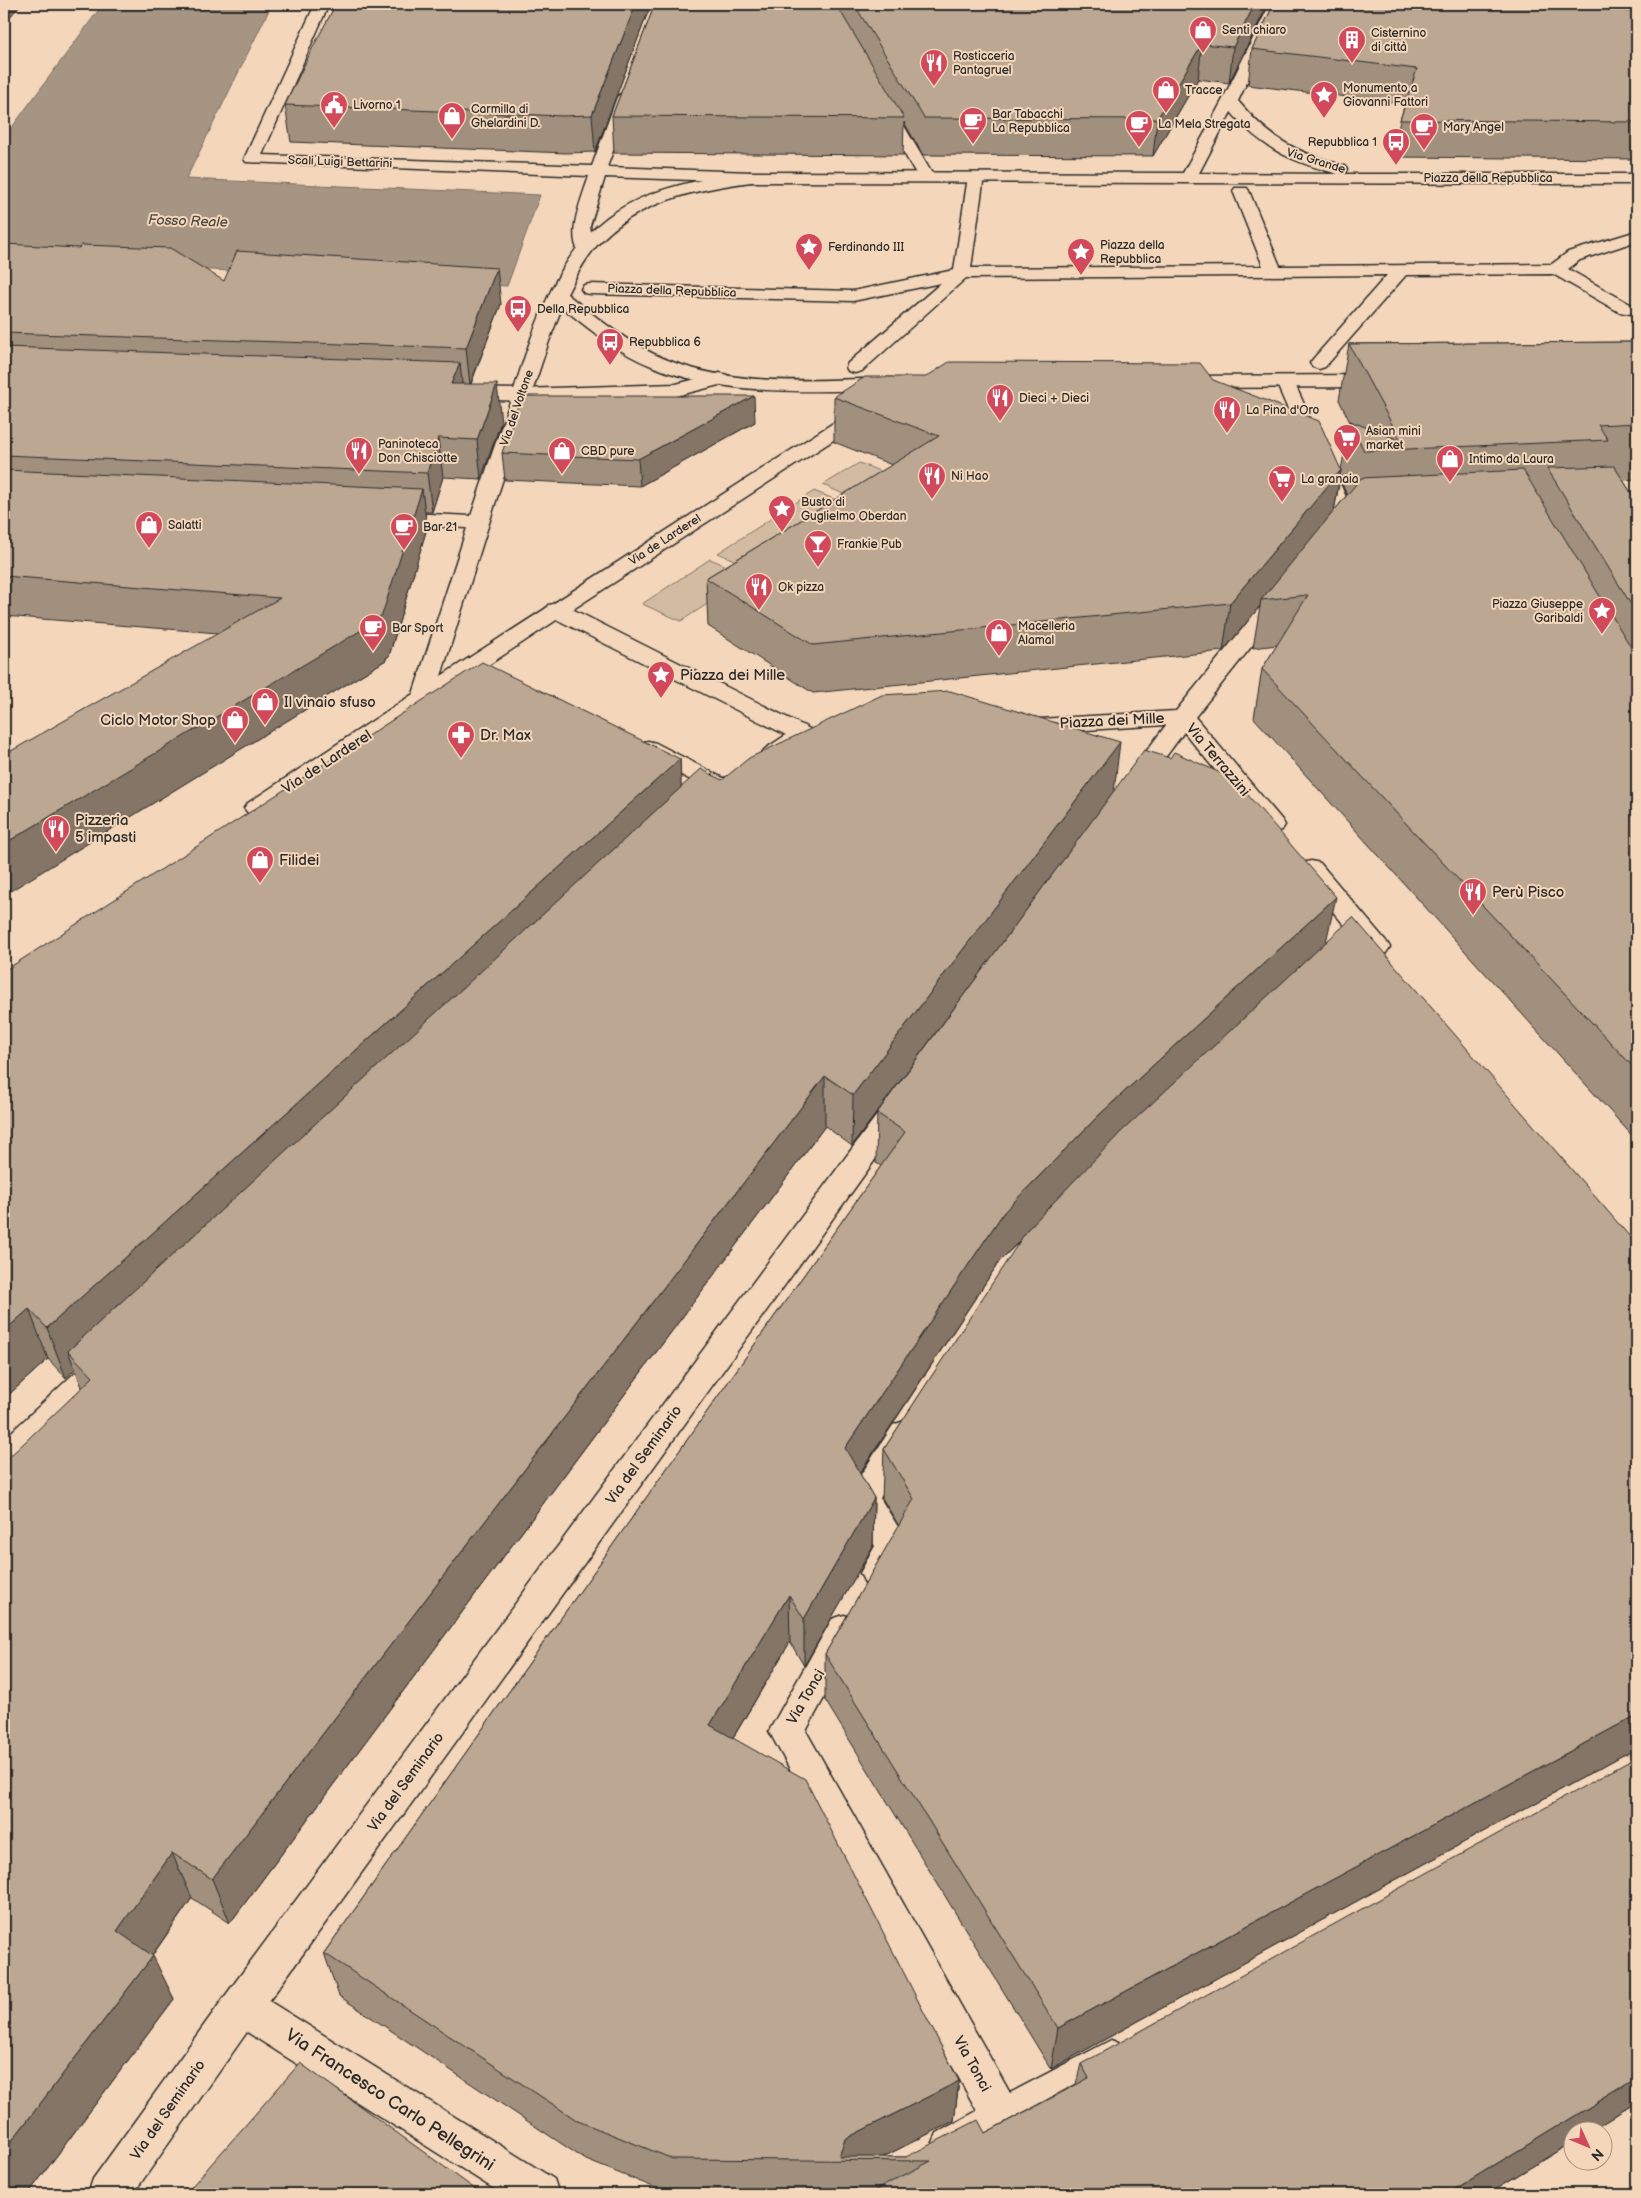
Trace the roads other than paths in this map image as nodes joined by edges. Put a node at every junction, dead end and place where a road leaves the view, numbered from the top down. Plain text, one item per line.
1 (322, 4) edge
2 (1278, 4) edge
3 (632, 79) edge
4 (878, 96) edge
5 (1230, 101) junction
6 (598, 172) junction
7 (752, 177) junction
8 (926, 177) junction
9 (1189, 177) junction
10 (1392, 178) junction
11 (1594, 178) junction
12 (1637, 179) edge
13 (975, 183) dead end
14 (1637, 185) edge
15 (1241, 191) dead end
16 (1637, 236) edge
17 (585, 248) junction
18 (1556, 269) junction
19 (1401, 270) junction
20 (1274, 271) junction
21 (962, 273) junction
22 (590, 289) dead end
23 (558, 295) junction
24 (1637, 310) edge
25 (1319, 363) dead end
26 (855, 367) dead end
27 (720, 379) junction
28 (1403, 381) edge
29 (1166, 382) edge
30 (1285, 382) junction
31 (447, 393) edge
32 (521, 395) junction
33 (372, 517) edge
34 (478, 522) junction
35 (1320, 547) edge
36 (1290, 584) edge
37 (556, 610) junction
38 (480, 660) junction
39 (503, 673) edge
40 (423, 699) junction
41 (1183, 717) junction
42 (1002, 728) edge
43 (802, 734) junction
44 (631, 739) edge
45 (825, 739) edge
46 (1117, 807) edge
47 (235, 822) edge
48 (1394, 967) edge
49 (917, 1080) edge
50 (127, 1343) edge
51 (920, 1409) edge
52 (4, 1458) edge
53 (242, 2006) junction
54 (1142, 2042) edge
55 (1003, 2119) junction
56 (919, 2163) edge
57 (108, 2194) edge
58 (539, 2194) edge

1 - 6 street, Scali Luigi Bettarini
2 - 5 street
3 - 6 street
4 - 8 street
5 - 9 street
5 - 10 street, Via Grande
6 - 7 street, Piazza della Repubblica
6 - 17 street
7 - 8 street, Piazza della Repubblica
7 - 17 street, Piazza della Repubblica
8 - 9 street, Piazza della Repubblica
9 - 10 street, Piazza della Repubblica
10 - 11 street, Piazza della Repubblica
11 - 12 street, Piazza della Repubblica
11 - 14 street, Piazza della Repubblica
13 - 21 street
15 - 20 street
16 - 18 street
17 - 23 street, Piazza della Repubblica
18 - 19 street, Piazza della Repubblica
18 - 24 street, Piazza della Repubblica
19 - 20 street, Piazza della Repubblica
19 - 25 street
20 - 21 street, Piazza della Repubblica
21 - 22 street, Piazza della Repubblica
21 - 26 street
23 - 27 street
23 - 32 street, Via del Voltone
27 - 32 street
27 - 37 street, Via de Larderel
28 - 30 street
29 - 30 street
30 - 35 street
31 - 32 street
32 - 34 street, Via del Voltone
33 - 34 street
34 - 40 street
36 - 41 street
37 - 38 street, Via de Larderel
37 - 43 street
38 - 39 street
38 - 40 street, Via de Larderel
40 - 47 street, Via de Larderel
41 - 42 street, Piazza dei Mille
41 - 46 street
41 - 48 street, Via Terrazzini
43 - 44 street
43 - 45 street
49 - 53 street, Via del Seminario
50 - 52 street
51 - 55 street, Via Tonci
53 - 57 street, Via del Seminario
53 - 58 street, Via Francesco Carlo Pellegrini
54 - 55 street
55 - 56 street

